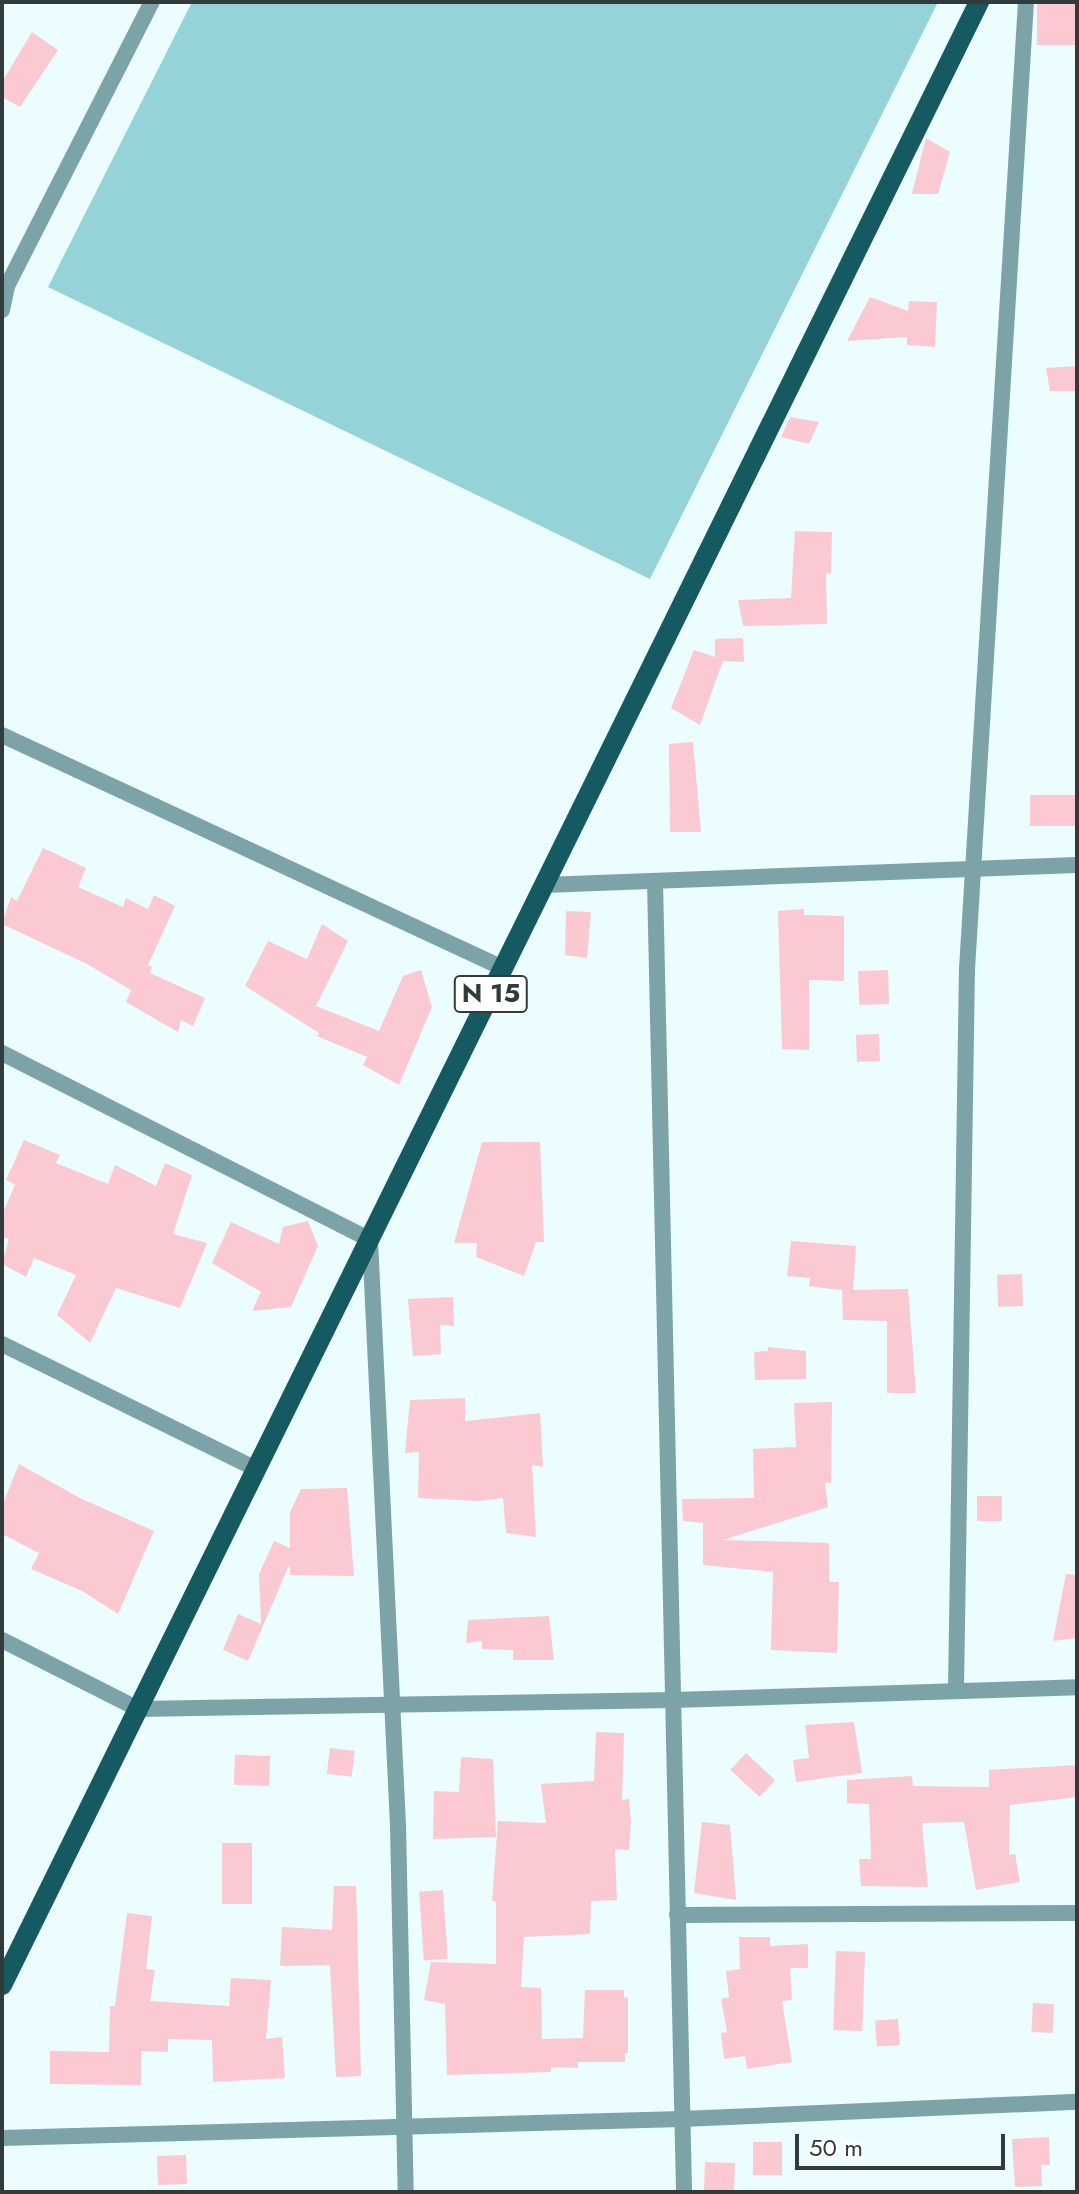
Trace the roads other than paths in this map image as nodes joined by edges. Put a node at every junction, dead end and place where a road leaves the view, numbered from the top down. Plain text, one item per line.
1 (152, 2) edge
2 (979, 2) edge
3 (1026, 2) edge
4 (2, 310) edge
5 (2, 735) edge
6 (1077, 865) edge
7 (972, 869) junction
8 (655, 882) junction
9 (544, 885) junction
10 (503, 968) junction
11 (2, 1053) edge
12 (370, 1240) junction
13 (2, 1344) edge
14 (256, 1469) junction
15 (2, 1640) edge
16 (1077, 1687) edge
17 (956, 1691) junction
18 (673, 1700) junction
19 (392, 1705) junction
20 (138, 1709) junction
21 (1077, 1913) edge
22 (677, 1915) junction
23 (2, 1985) edge
24 (1077, 2102) edge
25 (682, 2119) junction
26 (404, 2127) junction
27 (2, 2138) edge
28 (406, 2192) edge
29 (684, 2192) edge

1 - 4 street
2 - 9 main road, N 15
3 - 7 street
5 - 10 street
6 - 7 street
7 - 8 street
7 - 17 street
8 - 9 street
8 - 18 street
9 - 10 main road, N 15
10 - 12 main road, N 15
11 - 12 street
12 - 14 main road, N 15
12 - 19 street
13 - 14 street
14 - 20 main road, N 15
15 - 20 street
16 - 17 street
17 - 18 street
18 - 19 street
18 - 22 street
19 - 20 street
19 - 26 street
20 - 23 main road, N 15
21 - 22 street
22 - 25 street
24 - 25 street
25 - 26 street
25 - 29 street
26 - 27 street
26 - 28 street

